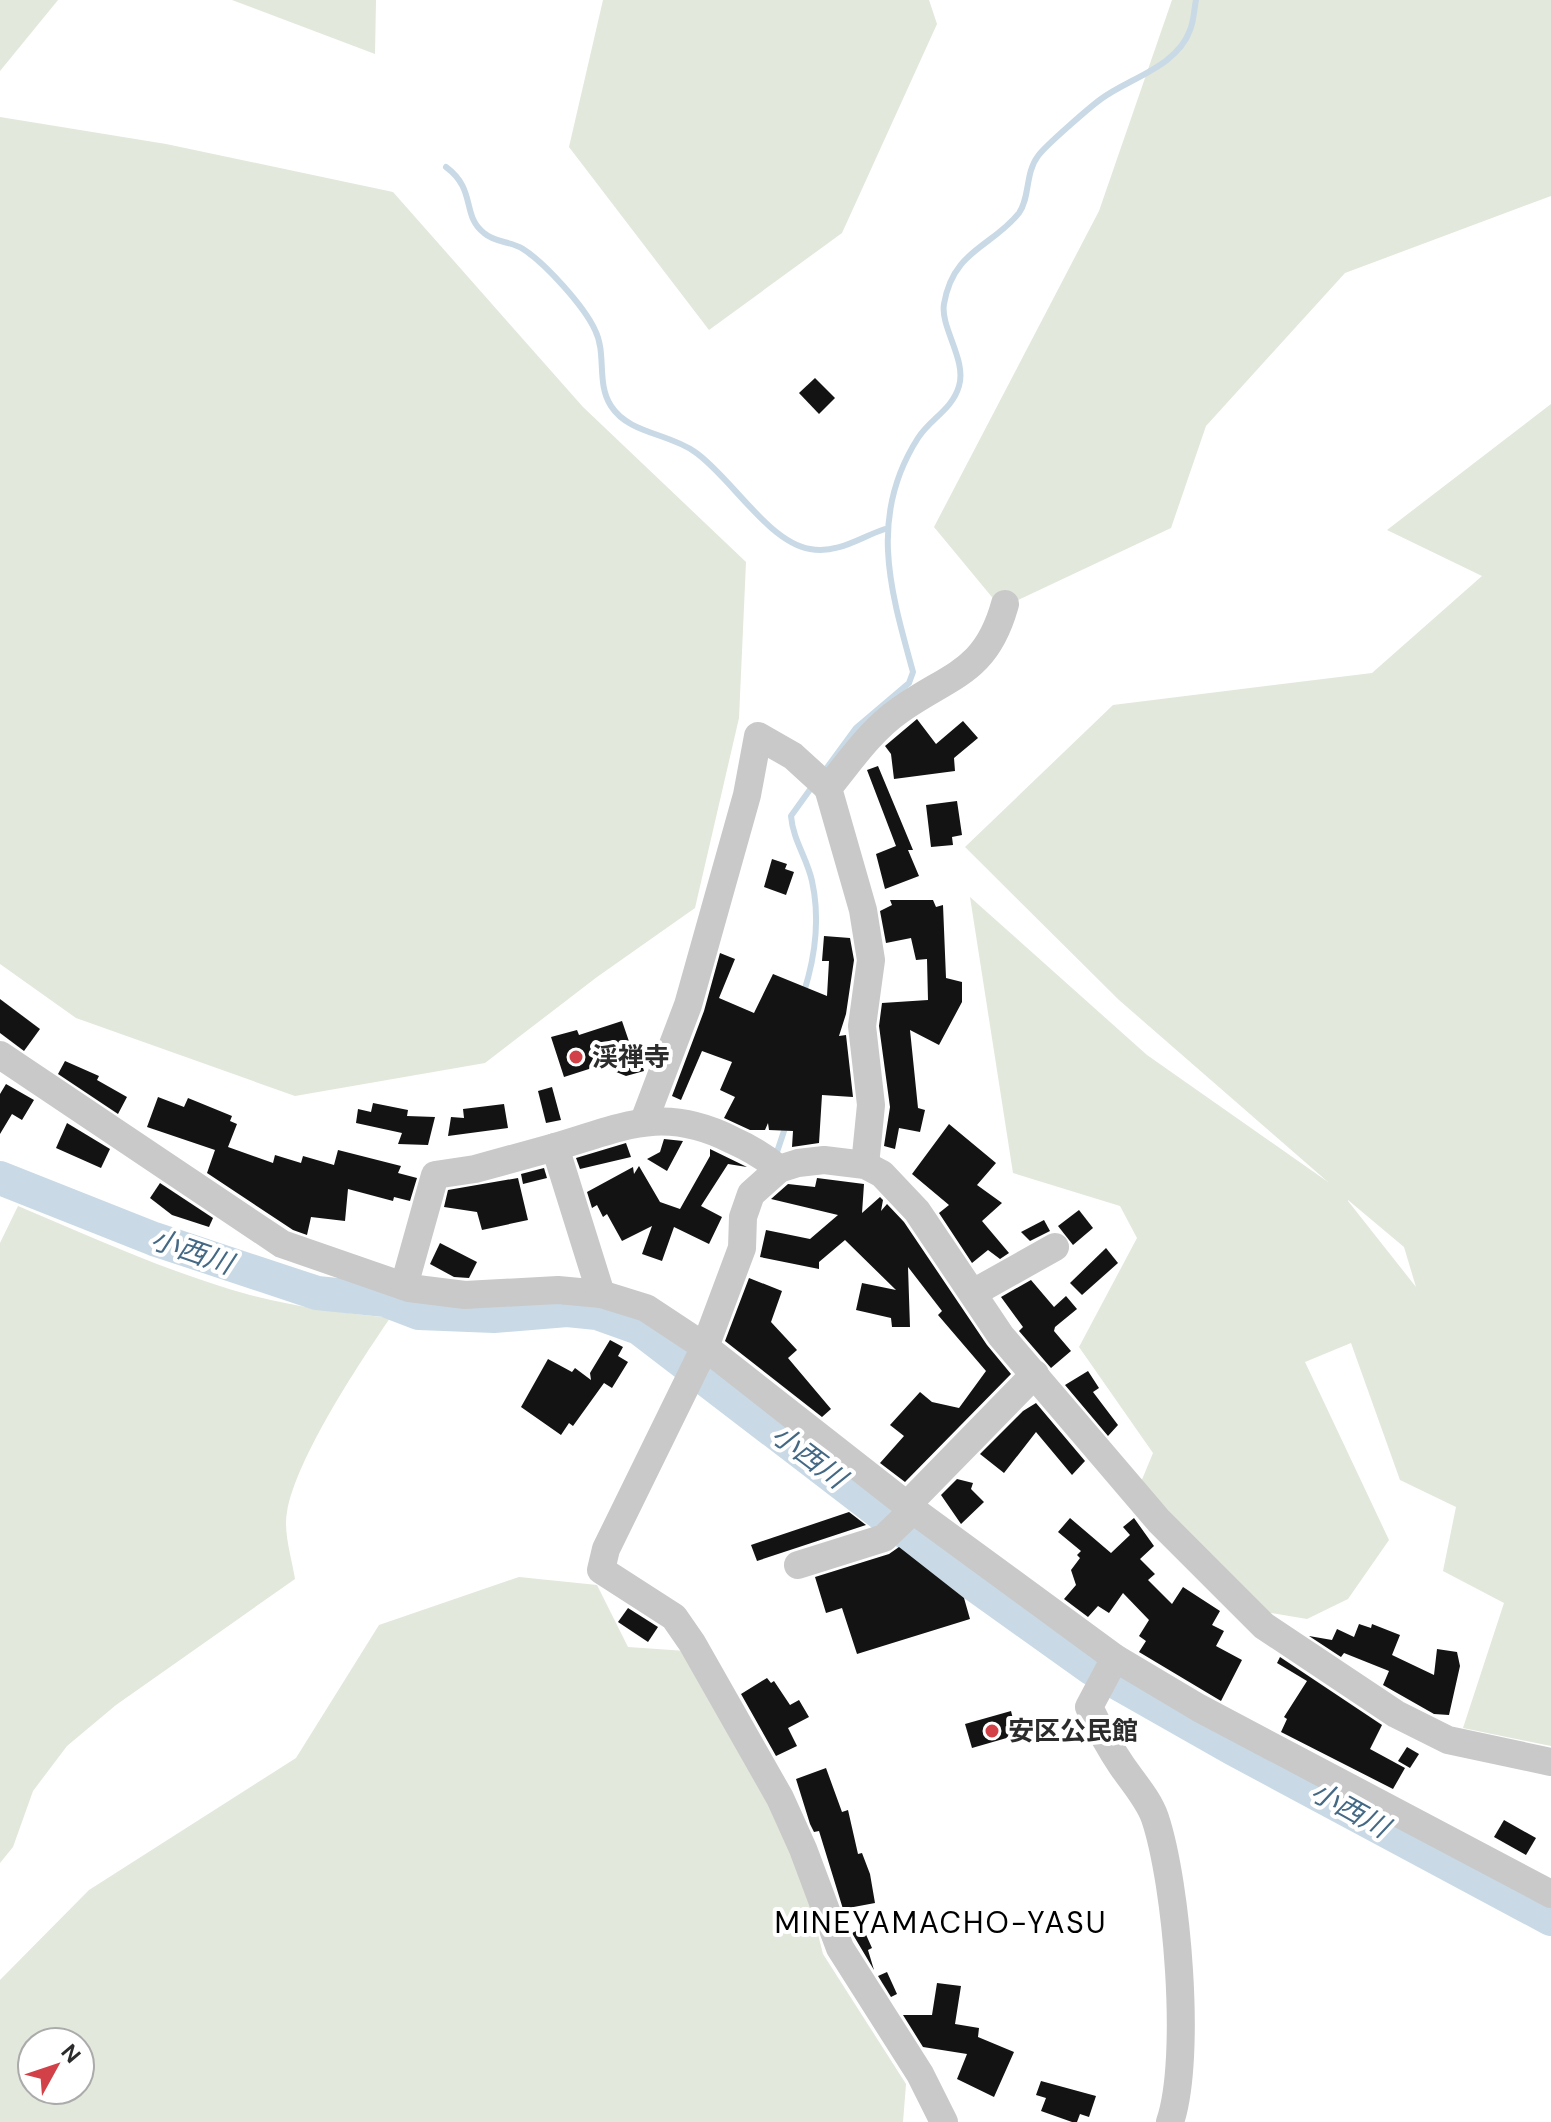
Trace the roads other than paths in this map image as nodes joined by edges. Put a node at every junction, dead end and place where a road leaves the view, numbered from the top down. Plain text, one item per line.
1 (1005, 604) dead end
2 (828, 788) junction
3 (688, 1005) junction
4 (0, 1055) edge
5 (649, 1076) dead end
6 (644, 1121) junction
7 (555, 1147) junction
8 (865, 1165) junction
9 (779, 1169) junction
10 (1055, 1247) dead end
11 (404, 1286) junction
12 (973, 1293) junction
13 (601, 1294) junction
14 (705, 1347) junction
15 (1035, 1374) junction
16 (910, 1507) junction
17 (798, 1565) dead end
18 (1115, 1658) junction
19 (1551, 1762) edge
20 (1551, 1894) edge
21 (944, 2122) edge
22 (1170, 2122) edge

1 - 2 street
2 - 3 street
2 - 8 street
3 - 5 street
3 - 6 street
4 - 11 street
6 - 7 street
6 - 9 street
7 - 11 street
7 - 13 street
8 - 9 street
8 - 12 street
9 - 14 street
10 - 12 street
11 - 13 street
12 - 15 street
13 - 14 street
14 - 16 street
14 - 21 street
15 - 16 street
15 - 19 street
16 - 17 street
16 - 18 street
18 - 20 street
18 - 22 street

